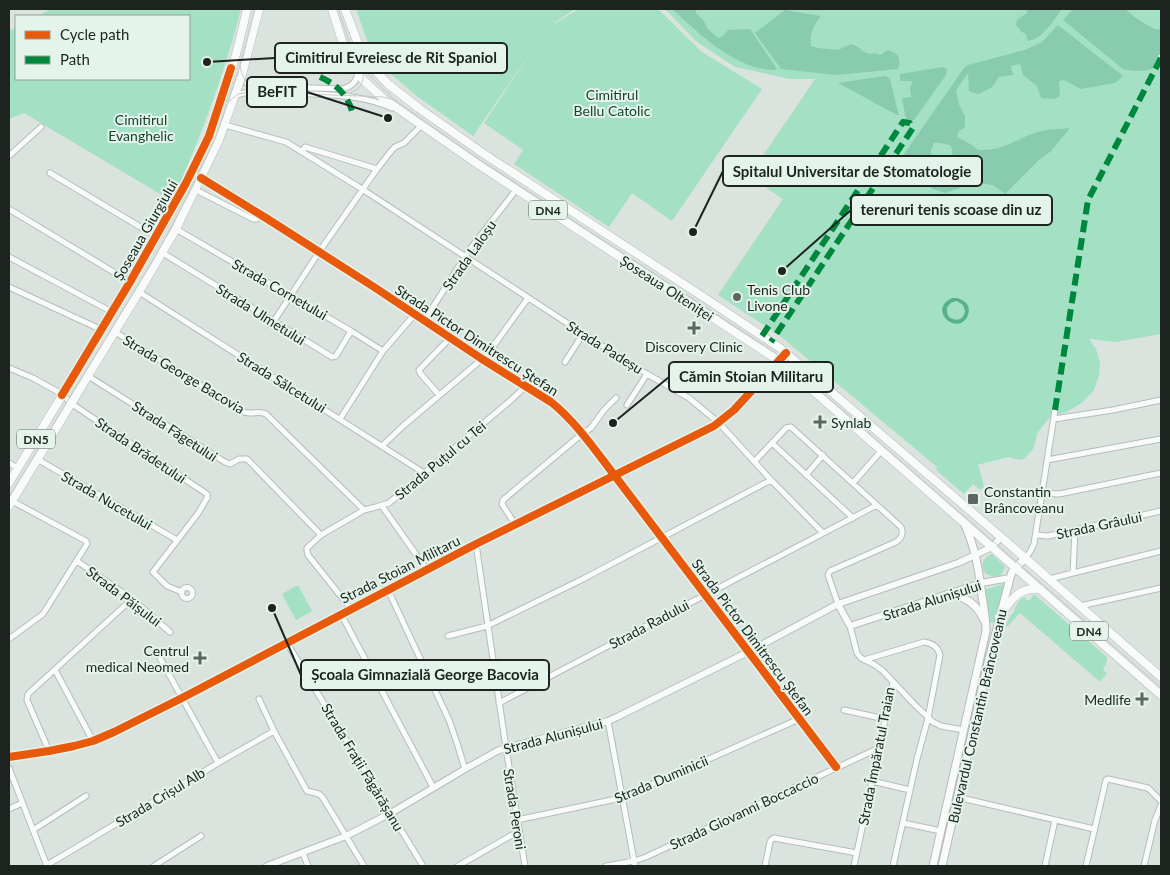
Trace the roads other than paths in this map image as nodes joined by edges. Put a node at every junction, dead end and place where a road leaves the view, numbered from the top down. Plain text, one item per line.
1 (247, 9) edge
2 (259, 9) edge
3 (332, 9) edge
4 (345, 9) edge
5 (358, 72) junction
6 (242, 75) junction
7 (247, 83) junction
8 (258, 92) junction
9 (235, 96) junction
10 (402, 112) junction
11 (225, 125) junction
12 (420, 125) junction
13 (41, 127) dead end
14 (302, 152) junction
15 (9, 156) edge
16 (377, 169) junction
17 (50, 173) dead end
18 (201, 178) junction
19 (362, 189) junction
20 (196, 190) junction
21 (516, 190) junction
22 (9, 209) edge
23 (262, 215) junction
24 (176, 229) junction
25 (157, 237) junction
26 (319, 252) junction
27 (163, 253) junction
28 (9, 257) edge
29 (465, 257) junction
30 (130, 282) junction
31 (9, 287) edge
32 (139, 292) junction
33 (290, 295) junction
34 (528, 298) junction
35 (112, 312) junction
36 (415, 314) junction
37 (424, 320) junction
38 (274, 321) junction
39 (102, 330) junction
40 (351, 331) junction
41 (115, 332) junction
42 (583, 334) junction
43 (450, 338) junction
44 (383, 351) junction
45 (786, 353) junction
46 (482, 359) junction
47 (779, 361) junction
48 (565, 362) dead end
49 (9, 368) edge
50 (647, 374) junction
51 (88, 376) junction
52 (526, 386) junction
53 (62, 395) junction
54 (439, 395) junction
55 (616, 398) dead end
56 (1161, 400) edge
57 (72, 403) junction
58 (627, 405) dead end
59 (1055, 410) dead end
60 (340, 419) junction
61 (1054, 419) junction
62 (719, 423) junction
63 (582, 434) junction
64 (1161, 438) edge
65 (772, 443) junction
66 (382, 446) junction
67 (882, 450) junction
68 (823, 456) junction
69 (37, 459) junction
70 (1047, 460) junction
71 (755, 461) junction
72 (9, 463) edge
73 (18, 468) junction
74 (424, 473) junction
75 (1161, 473) edge
76 (806, 475) junction
77 (615, 476) junction
78 (771, 480) junction
79 (9, 483) edge
80 (853, 483) junction
81 (1042, 493) junction
82 (10, 503) edge
83 (877, 505) junction
84 (382, 506) junction
85 (364, 510) junction
86 (1161, 511) edge
87 (853, 518) junction
88 (964, 523) junction
89 (515, 524) junction
90 (1075, 530) junction
91 (823, 533) junction
92 (321, 535) junction
93 (1036, 535) junction
94 (1001, 537) junction
95 (661, 538) junction
96 (177, 540) junction
97 (476, 544) junction
98 (992, 548) junction
99 (1161, 551) edge
100 (975, 556) junction
101 (1025, 558) junction
102 (77, 561) junction
103 (1016, 568) junction
104 (426, 570) junction
105 (1074, 574) junction
106 (1010, 578) junction
107 (1049, 580) junction
108 (981, 583) junction
109 (1161, 588) edge
110 (1040, 589) junction
111 (388, 590) junction
112 (182, 592) dead end
113 (705, 594) junction
114 (948, 594) junction
115 (132, 599) junction
116 (838, 604) junction
117 (1080, 606) junction
118 (351, 609) junction
119 (341, 614) junction
120 (999, 617) junction
121 (986, 625) junction
122 (487, 626) junction
123 (850, 626) junction
124 (170, 632) dead end
125 (448, 636) dead end
126 (9, 639) edge
127 (287, 643) junction
128 (748, 652) junction
129 (160, 658) dead end
130 (864, 660) junction
131 (55, 670) junction
132 (1161, 677) edge
133 (893, 682) junction
134 (1161, 695) edge
135 (182, 698) junction
136 (259, 699) dead end
137 (499, 703) junction
138 (844, 710) dead end
139 (928, 718) junction
140 (799, 719) junction
141 (885, 719) junction
142 (608, 721) junction
143 (964, 730) junction
144 (274, 731) junction
145 (93, 741) junction
146 (506, 748) junction
147 (879, 748) junction
148 (49, 751) junction
149 (9, 757) edge
150 (218, 763) junction
151 (836, 767) junction
152 (9, 768) edge
153 (465, 769) junction
154 (872, 781) junction
155 (433, 787) junction
156 (910, 790) junction
157 (86, 796) dead end
158 (957, 797) junction
159 (621, 798) junction
160 (1161, 801) edge
161 (22, 803) junction
162 (1161, 805) edge
163 (9, 809) edge
164 (391, 813) junction
165 (517, 820) junction
166 (1055, 820) junction
167 (903, 823) junction
168 (1094, 829) junction
169 (33, 830) junction
170 (519, 831) junction
171 (941, 831) junction
172 (201, 836) dead end
173 (346, 836) junction
174 (303, 853) junction
175 (857, 853) junction
176 (634, 864) edge
177 (47, 866) edge
178 (154, 866) edge
179 (268, 866) edge
180 (308, 866) edge
181 (364, 866) edge
182 (423, 866) edge
183 (458, 866) edge
184 (525, 866) edge
185 (606, 866) edge
186 (765, 866) edge
187 (854, 866) edge
188 (893, 866) edge
189 (933, 866) edge
190 (942, 866) edge
191 (1045, 866) edge
192 (1086, 866) edge
193 (1144, 866) edge

1 - 25 main road, Șoseaua Giurgiului / DN5
2 - 6 main road, Șoseaua Giurgiului / DN5
3 - 5 main road, Șoseaua Olteniței / DN4
4 - 45 main road, Șoseaua Olteniței / DN4
5 - 7 street
5 - 10 main road, Șoseaua Olteniței / DN4
6 - 7 street
6 - 9 main road, Șoseaua Giurgiului / DN5
7 - 8 street
8 - 9 street
8 - 10 street
9 - 11 main road, Șoseaua Giurgiului / DN5
10 - 12 main road, Șoseaua Olteniței / DN4
11 - 14 street, Strada Padeșu
11 - 18 main road, Șoseaua Giurgiului / DN5
12 - 16 street
12 - 21 main road, Șoseaua Olteniței / DN4
13 - 15 street
14 - 16 street, Strada Padeșu
14 - 19 street, Strada Padeșu
16 - 19 street
17 - 25 street
18 - 20 main road, Șoseaua Giurgiului / DN5
18 - 23 street, Strada Pictor Dimitrescu Ștefan
19 - 26 street
19 - 29 street, Strada Padeșu
20 - 23 street, Strada Pictor Dimitrescu Ștefan
20 - 24 main road, Șoseaua Giurgiului / DN5
21 - 29 street, Strada Laloșu
21 - 47 main road, Șoseaua Olteniței / DN4
22 - 30 street
23 - 26 street, Strada Pictor Dimitrescu Ștefan
24 - 27 main road, Șoseaua Giurgiului / DN5
24 - 33 street, Strada Cornetului
25 - 30 main road, Șoseaua Giurgiului / DN5
26 - 33 street
26 - 36 street, Strada Pictor Dimitrescu Ștefan
27 - 32 main road, Șoseaua Giurgiului / DN5
27 - 38 street, Strada Ulmetului
28 - 35 street
29 - 34 street, Strada Padeșu
29 - 37 street, Strada Laloșu
30 - 35 main road, Șoseaua Giurgiului / DN5
31 - 39 street
32 - 41 main road, Șoseaua Giurgiului / DN5
32 - 60 street, Strada Sălcetului
33 - 38 street
33 - 40 street, Strada Cornetului
34 - 42 street, Strada Padeșu
34 - 46 street
35 - 39 main road, Șoseaua Giurgiului / DN5
36 - 37 street, Strada Pictor Dimitrescu Ștefan
36 - 44 street
37 - 43 street, Strada Pictor Dimitrescu Ștefan
38 - 40 street, Strada Ulmetului
39 - 53 main road, Șoseaua Giurgiului / DN5
40 - 44 street, Strada Cornetului
41 - 51 main road, Șoseaua Giurgiului / DN5
41 - 85 street, Strada George Bacovia
42 - 48 street
42 - 50 street, Strada Padeșu
43 - 46 street, Strada Pictor Dimitrescu Ștefan
43 - 54 street
44 - 60 street
45 - 47 street, Strada Stoian Militaru
45 - 94 main road, Șoseaua Olteniței / DN4
46 - 52 street, Strada Pictor Dimitrescu Ștefan
46 - 54 street
47 - 62 street, Strada Stoian Militaru
47 - 67 main road, Șoseaua Olteniței / DN4
49 - 53 street, Strada Brădetului
50 - 58 street
50 - 62 street, Strada Padeșu
51 - 57 main road, Șoseaua Giurgiului / DN5
51 - 92 street, Strada Făgetului
52 - 63 street, Strada Pictor Dimitrescu Ștefan
52 - 74 street, Strada Puțul cu Tei
53 - 57 street, Strada Brădetului
53 - 73 main road, Șoseaua Giurgiului / DN5
54 - 66 street
55 - 63 street
56 - 61 street
57 - 69 main road, Șoseaua Giurgiului / DN5
57 - 96 street, Strada Brădetului
59 - 61 street
60 - 66 street, Strada Sălcetului
61 - 70 street
62 - 71 street, Strada Padeșu
62 - 77 street, Strada Stoian Militaru
63 - 77 street, Strada Pictor Dimitrescu Ștefan
63 - 89 street
64 - 70 street
65 - 68 street
65 - 71 street
65 - 76 street
66 - 74 street, Strada Sălcetului
67 - 80 street
67 - 88 main road, Șoseaua Olteniței / DN4
68 - 76 street
68 - 80 street
69 - 82 main road, Șoseaua Giurgiului / DN5
69 - 96 street, Strada Nucetului
70 - 81 street
71 - 78 street, Strada Padeșu
72 - 73 street
73 - 79 main road, Șoseaua Giurgiului / DN5
74 - 84 street, Strada Puțul cu Tei
75 - 81 street
76 - 87 street
77 - 89 street, Strada Stoian Militaru
77 - 95 street, Strada Pictor Dimitrescu Ștefan
78 - 91 street, Strada Padeșu
78 - 95 street
80 - 83 street
81 - 93 street
82 - 102 street
83 - 87 street, Strada Radului
83 - 116 street
84 - 85 street, Strada Puțul cu Tei
84 - 104 street
85 - 92 street, Strada Puțul cu Tei
86 - 90 street, Strada Grâului
87 - 91 street, Strada Radului
88 - 98 main road, Șoseaua Olteniței / DN4
88 - 100 main road, Bulevardul Constantin Brâncoveanu
89 - 97 street, Strada Stoian Militaru
90 - 93 street, Strada Grâului
90 - 105 street
91 - 113 street, Strada Radului
92 - 118 street
93 - 101 street
94 - 98 street, Strada Alunișului
94 - 101 main road, Șoseaua Olteniței / DN4
95 - 113 street, Strada Pictor Dimitrescu Ștefan
95 - 122 street
96 - 112 street
97 - 104 street, Strada Stoian Militaru
97 - 122 street, Strada Peroni
98 - 100 street, Strada Alunișului
98 - 103 main road, Șoseaua Olteniței / DN4
99 - 105 street
100 - 108 main road, Bulevardul Constantin Brâncoveanu
100 - 116 street, Strada Alunișului
101 - 103 main road
101 - 107 main road, Șoseaua Olteniței / DN4
102 - 115 street, Strada Păișului
102 - 126 street
103 - 106 main road, Bulevardul Constantin Brâncoveanu
103 - 110 main road, Șoseaua Olteniței / DN4
104 - 111 street, Strada Stoian Militaru
105 - 107 street
106 - 108 street, Strada Alunișului
106 - 120 main road, Bulevardul Constantin Brâncoveanu
107 - 117 main road, Șoseaua Olteniței / DN4
108 - 114 street, Strada Alunișului
108 - 121 main road, Bulevardul Constantin Brâncoveanu
109 - 117 street
110 - 120 main road
110 - 134 main road, Șoseaua Olteniței / DN4
111 - 118 street, Strada Stoian Militaru
111 - 153 street
113 - 128 street, Strada Pictor Dimitrescu Ștefan
113 - 137 street, Strada Radului
114 - 121 main road
114 - 123 street, Strada Alunișului
115 - 124 street, Strada Păișului
115 - 131 street
116 - 123 street
116 - 128 street, Strada Alunișului
117 - 132 main road, Șoseaua Olteniței / DN4
118 - 119 street, Strada Stoian Militaru
119 - 127 street, Strada Stoian Militaru
119 - 155 street
120 - 158 main road, Bulevardul Constantin Brâncoveanu
121 - 143 main road, Bulevardul Constantin Brâncoveanu
122 - 125 street
122 - 137 street, Strada Peroni
123 - 130 street
127 - 135 street, Strada Stoian Militaru
127 - 164 street, Strada Frații Făgărășanu
128 - 140 street, Strada Pictor Dimitrescu Ștefan
128 - 142 street, Strada Alunișului
129 - 135 street
130 - 133 street, Strada Împăratul Traian
130 - 139 street
131 - 145 street
131 - 148 street
133 - 139 street
133 - 141 street, Strada Împăratul Traian
135 - 145 street, Strada Stoian Militaru
135 - 150 street
136 - 144 street
137 - 146 street, Strada Peroni
138 - 141 street
139 - 143 street, Bulevardul Constantin Brâncoveanu
139 - 156 street
140 - 151 street, Strada Pictor Dimitrescu Ștefan
140 - 159 street, Strada Duminicii
141 - 147 street, Strada Împăratul Traian
142 - 146 street, Strada Alunișului
142 - 159 street
143 - 171 main road, Bulevardul Constantin Brâncoveanu
144 - 150 street, Strada Crișul Alb
144 - 173 street
145 - 148 street, Strada Stoian Militaru
146 - 153 street, Strada Alunișului
146 - 165 street, Strada Peroni
147 - 151 street, Strada Giovanni Boccaccio
147 - 154 street, Strada Împăratul Traian
148 - 149 street, Strada Stoian Militaru
150 - 177 street, Strada Crișul Alb
151 - 176 street, Strada Giovanni Boccaccio
152 - 161 street
153 - 155 street, Strada Alunișului
154 - 156 street
154 - 175 street, Strada Împăratul Traian
155 - 164 street, Strada Alunișului
156 - 167 street
157 - 169 street
158 - 166 street
158 - 190 main road, Bulevardul Constantin Brâncoveanu
159 - 165 street, Strada Duminicii
159 - 176 street
160 - 168 street
161 - 163 street
161 - 169 street
162 - 193 street
164 - 173 street, Strada Alunișului
164 - 182 street, Strada Frații Făgărășanu
165 - 170 street, Strada Peroni
166 - 168 street
166 - 191 street
167 - 171 street
167 - 188 street
168 - 192 street
169 - 177 street
170 - 183 street
170 - 184 street, Strada Peroni
171 - 189 main road, Bulevardul Constantin Brâncoveanu
172 - 178 street
173 - 174 street, Strada Alunișului
173 - 181 street
174 - 179 street, Strada Alunișului
174 - 180 street
175 - 186 street
175 - 187 street, Strada Împăratul Traian
176 - 185 street, Strada Giovanni Boccaccio

